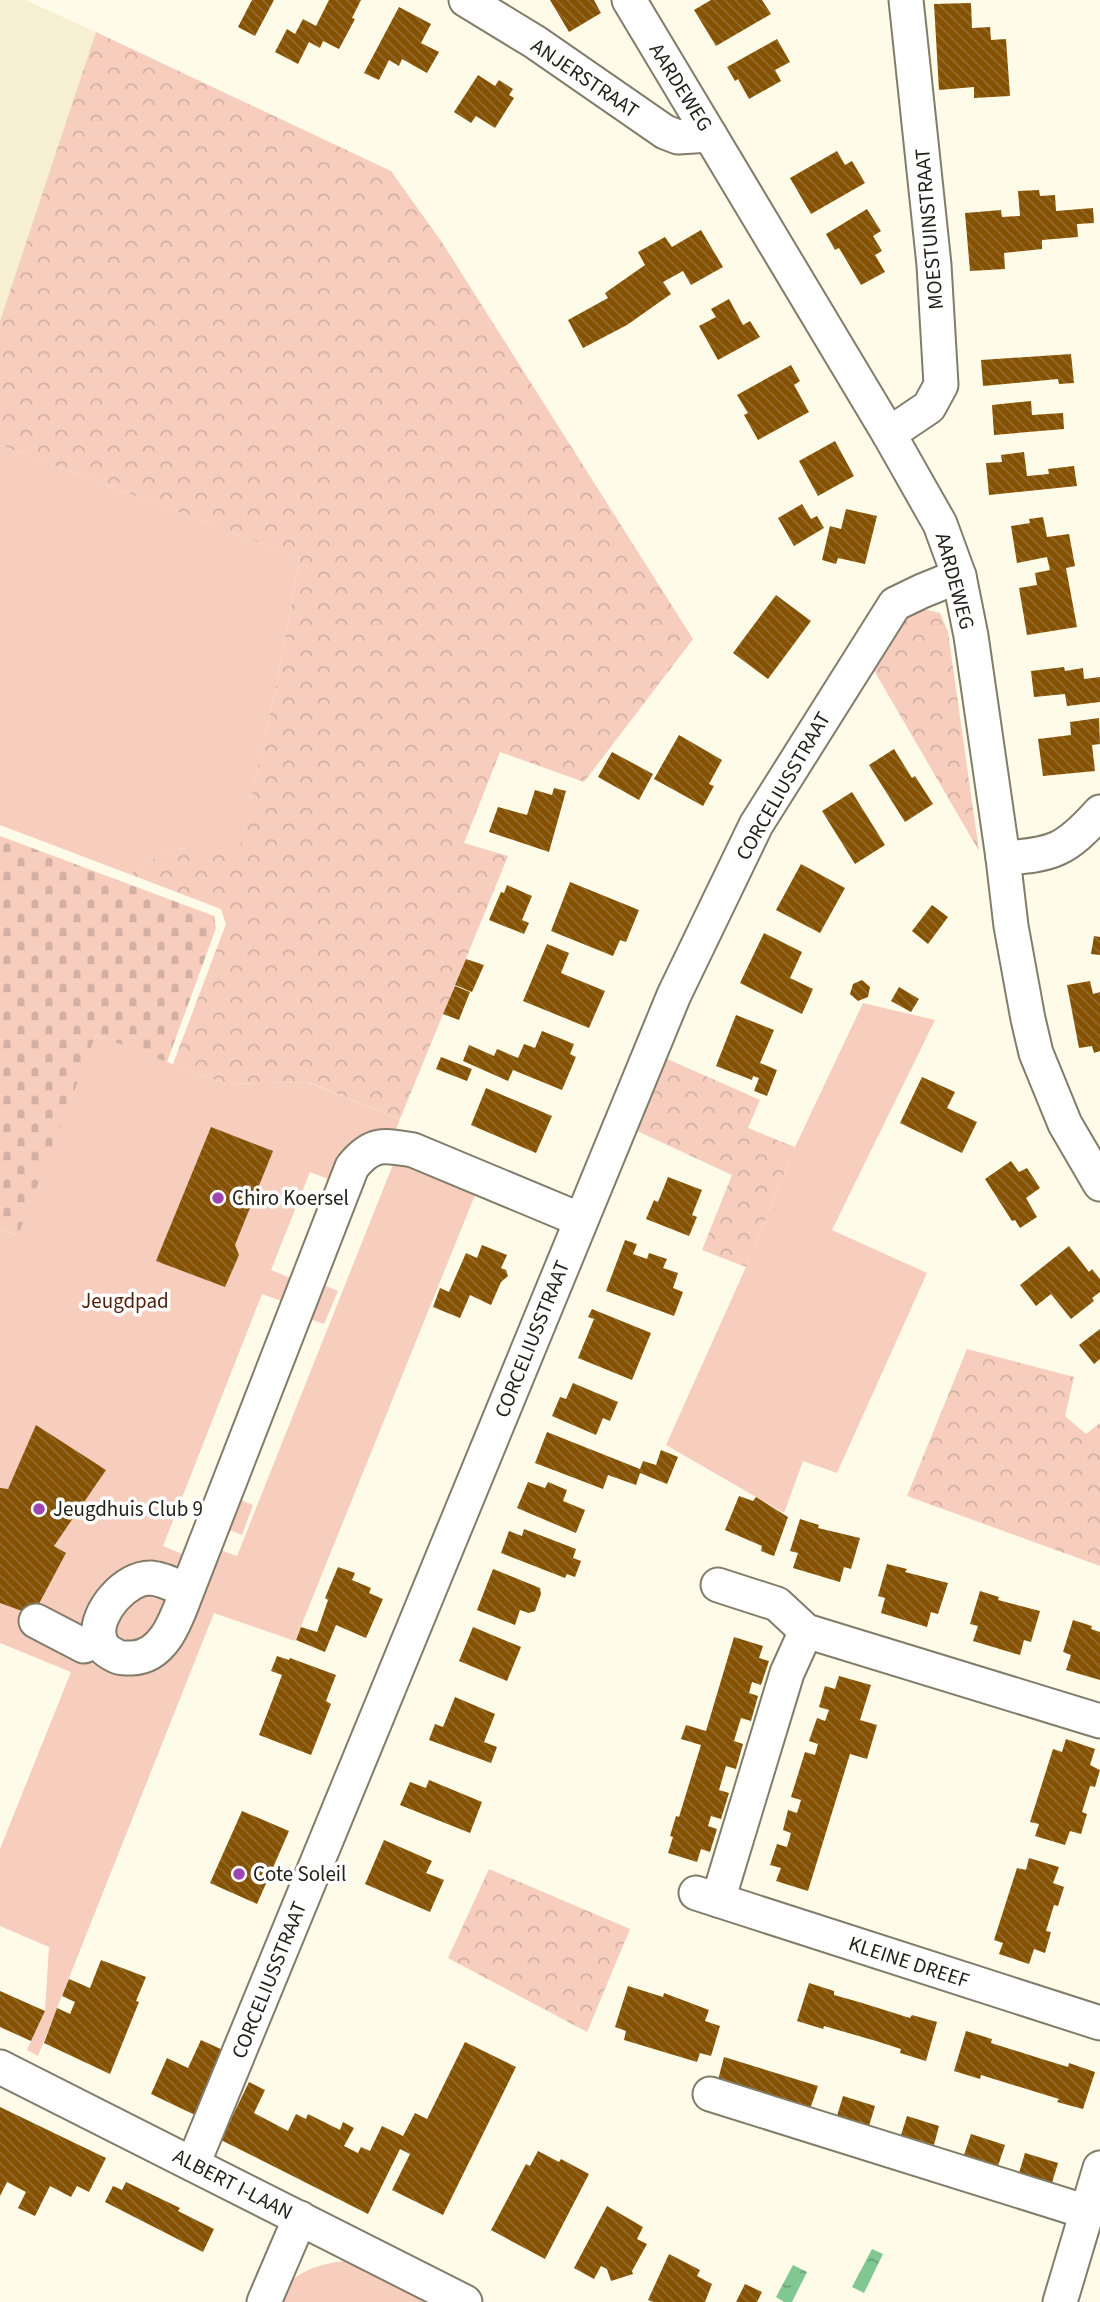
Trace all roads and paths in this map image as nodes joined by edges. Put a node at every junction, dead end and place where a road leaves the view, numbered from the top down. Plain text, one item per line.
1 (466, 0) edge
2 (629, 0) edge
3 (906, 0) edge
4 (710, 135) junction
5 (889, 434) junction
6 (959, 576) junction
7 (1100, 812) edge
8 (1003, 858) junction
9 (1100, 1184) edge
10 (581, 1220) junction
11 (718, 1585) dead end
12 (187, 1591) junction
13 (36, 1621) dead end
14 (806, 1631) junction
15 (100, 1640) junction
16 (1100, 1721) edge
17 (1100, 2023) edge
18 (0, 2067) edge
19 (710, 2094) dead end
20 (193, 2164) junction
21 (1100, 2168) edge
22 (1087, 2212) junction
23 (300, 2218) junction
24 (264, 2302) edge
25 (465, 2302) edge
26 (1060, 2302) edge

1 - 4 street, ANJERSTRAAT
2 - 4 street, AARDEWEG
3 - 5 street, MOESTUINSTRAAT
4 - 5 street, AARDEWEG
5 - 6 street, AARDEWEG
6 - 8 street, AARDEWEG
6 - 10 street, CORCELIUSSTRAAT
7 - 8 street
8 - 9 street, AARDEWEG
10 - 12 street
10 - 20 street, CORCELIUSSTRAAT
11 - 14 street
12 - 15 street
12 - 15 street
13 - 15 street
14 - 16 street
14 - 17 street, KLEINE DREEF
18 - 20 street, ALBERT I-LAAN
19 - 22 street
20 - 23 street, ALBERT I-LAAN
21 - 22 street
22 - 26 street
23 - 24 street
23 - 25 street, ALBERT I-LAAN

